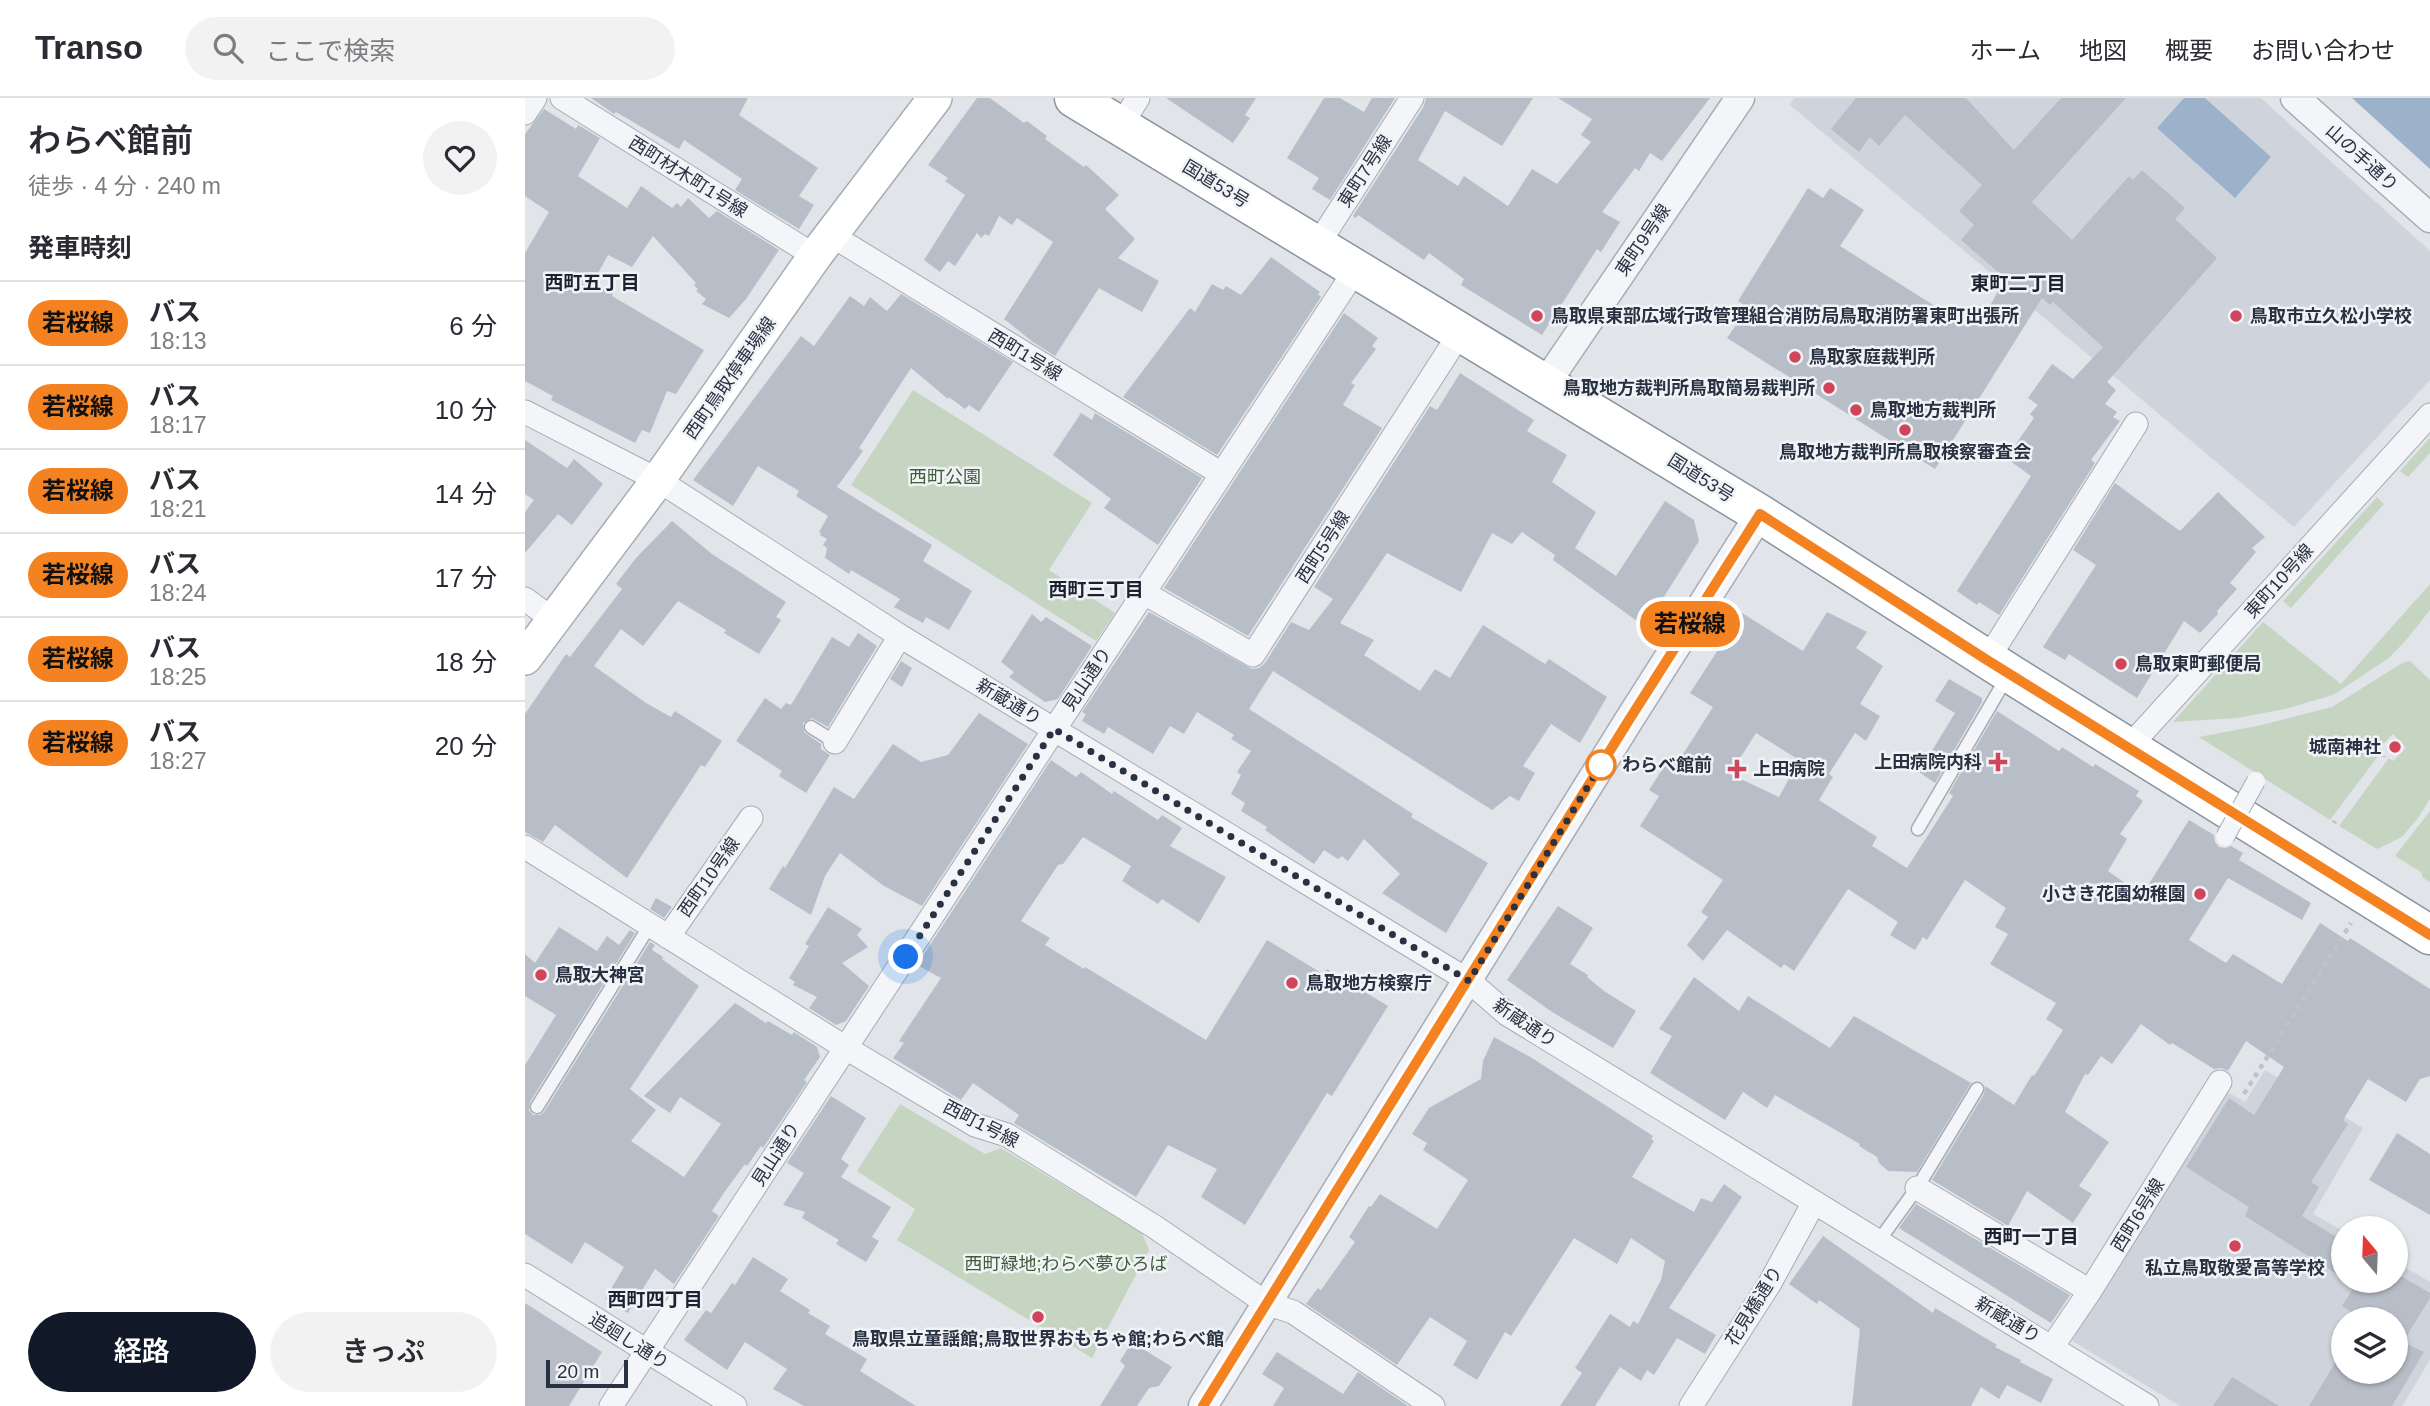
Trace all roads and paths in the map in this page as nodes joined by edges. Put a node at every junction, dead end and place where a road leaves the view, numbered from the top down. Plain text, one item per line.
1 (535, 98) edge
2 (562, 98) edge
3 (935, 98) edge
4 (1074, 98) edge
5 (1412, 98) edge
6 (1740, 98) edge
7 (2295, 98) edge
8 (525, 113) edge
9 (1129, 113) edge
10 (2430, 218) edge
11 (1318, 244) junction
12 (823, 246) junction
13 (1356, 269) junction
14 (1460, 333) junction
15 (1546, 383) junction
16 (525, 412) edge
17 (2430, 415) edge
18 (2136, 424) dead end
19 (1220, 473) junction
20 (658, 480) junction
21 (1760, 514) junction
22 (1144, 593) junction
23 (525, 599) edge
24 (554, 620) junction
25 (900, 636) junction
26 (525, 658) edge
27 (1998, 666) junction
28 (811, 727) dead end
29 (1054, 729) junction
30 (835, 742) joint
31 (2128, 748) junction
32 (2256, 781) dead end
33 (751, 818) dead end
34 (1918, 829) dead end
35 (2225, 837) dead end
36 (525, 847) edge
37 (2353, 919) dead end
38 (659, 931) junction
39 (2430, 935) edge
40 (1469, 981) junction
41 (846, 1048) junction
42 (2221, 1082) joint
43 (1977, 1089) dead end
44 (537, 1107) dead end
45 (1917, 1188) junction
46 (1813, 1204) junction
47 (1878, 1242) junction
48 (525, 1275) edge
49 (2090, 1291) junction
50 (1266, 1303) junction
51 (2052, 1347) junction
52 (645, 1352) junction
53 (611, 1406) edge
54 (735, 1406) edge
55 (1203, 1406) edge
56 (1433, 1406) edge
57 (1691, 1406) edge
58 (2147, 1406) edge

1 - 8 street
2 - 12 street, 西町材木町1号線
3 - 12 main road, 西町鳥取停車場線
4 - 9 highway, 国道53号
5 - 11 street, 東町7号線
6 - 15 street, 東町9号線
7 - 10 street, 山の手通り
9 - 11 highway, 国道53号
11 - 13 highway, 国道53号
12 - 19 street, 西町1号線
12 - 20 main road, 西町鳥取停車場線
13 - 14 highway, 国道53号
13 - 19 street, 見山通り
14 - 15 highway, 国道53号
14 - 22 street, 西町5号線
15 - 21 highway, 国道53号
16 - 20 street, 新蔵通り
17 - 31 street, 東町10号線
18 - 27 street
19 - 22 street, 見山通り
20 - 24 main road, 西町鳥取停車場線
20 - 25 street, 新蔵通り
21 - 27 highway, 国道53号
21 - 40 street
22 - 29 street, 見山通り
23 - 24 street
24 - 26 main road, 西町鳥取停車場線
25 - 29 street, 新蔵通り
25 - 30 street
27 - 31 highway, 国道53号
27 - 34 lane
28 - 30 lane
29 - 40 street, 新蔵通り
29 - 41 street, 見山通り
31 - 39 highway, 国道53号
32 - 35 street, bridge
33 - 38 street, 西町10号線
36 - 38 street, 西町1号線
37 - 42 path
38 - 41 street, 西町1号線
38 - 44 lane
40 - 46 street, 新蔵通り
40 - 50 street
41 - 50 street, 西町1号線
41 - 52 street, 見山通り
42 - 49 street, 西町6号線
43 - 45 lane
45 - 47 lane
45 - 49 street
46 - 47 street, 新蔵通り
46 - 57 street, 花見橋通り
47 - 51 street, 新蔵通り
48 - 52 street, 追廻し通り
49 - 51 street, 西町6号線
50 - 55 street
50 - 56 street, 西町1号線
51 - 58 street, 新蔵通り
52 - 53 street, 見山通り
52 - 54 street, 追廻し通り

